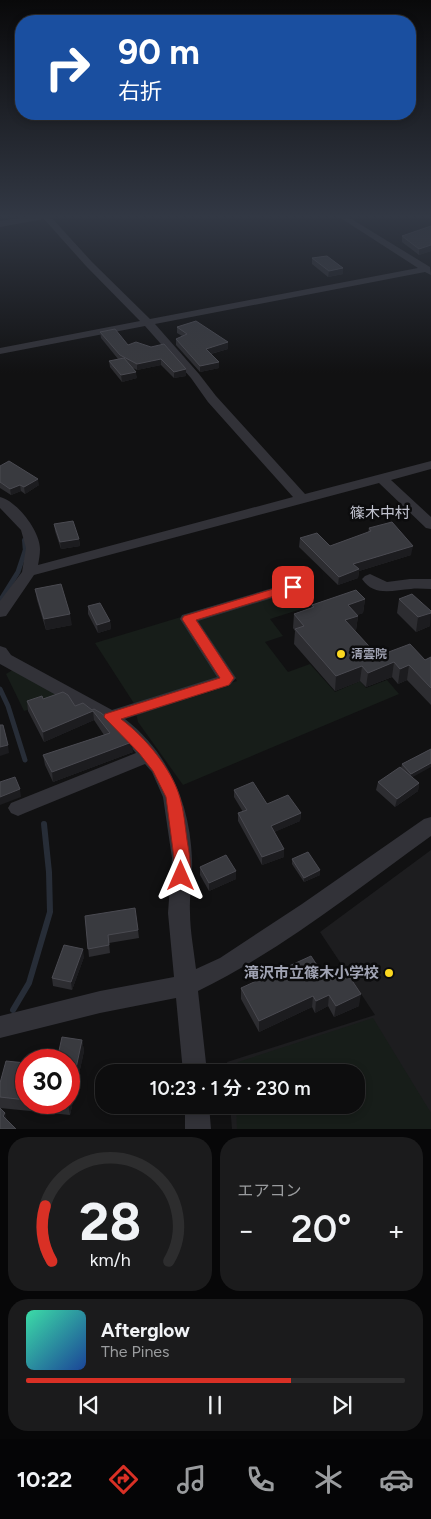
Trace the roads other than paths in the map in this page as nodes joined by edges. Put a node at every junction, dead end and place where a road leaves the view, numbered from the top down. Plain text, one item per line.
1 (94, 268) edge
2 (429, 271) edge
3 (148, 323) junction
4 (0, 351) edge
5 (431, 466) edge
6 (382, 478) junction
7 (302, 499) junction
8 (0, 501) edge
9 (431, 525) edge
10 (29, 572) junction
11 (370, 579) dead end
12 (431, 584) edge
13 (293, 587) dead end
14 (0, 612) edge
15 (2, 657) edge
16 (110, 717) junction
17 (149, 755) junction
18 (18, 808) dead end
19 (431, 825) edge
20 (185, 986) junction
21 (0, 1027) edge
22 (194, 1064) edge
23 (197, 1114) edge
24 (198, 1129) edge

1 - 3 street
2 - 3 street
3 - 4 street
3 - 7 street
5 - 6 street
6 - 7 street
6 - 9 street
7 - 10 street
8 - 10 street
10 - 14 street
11 - 12 street
13 - 16 street
15 - 16 street
16 - 17 street
17 - 18 street
17 - 20 street
19 - 20 street
20 - 21 street
20 - 22 street
23 - 24 street

